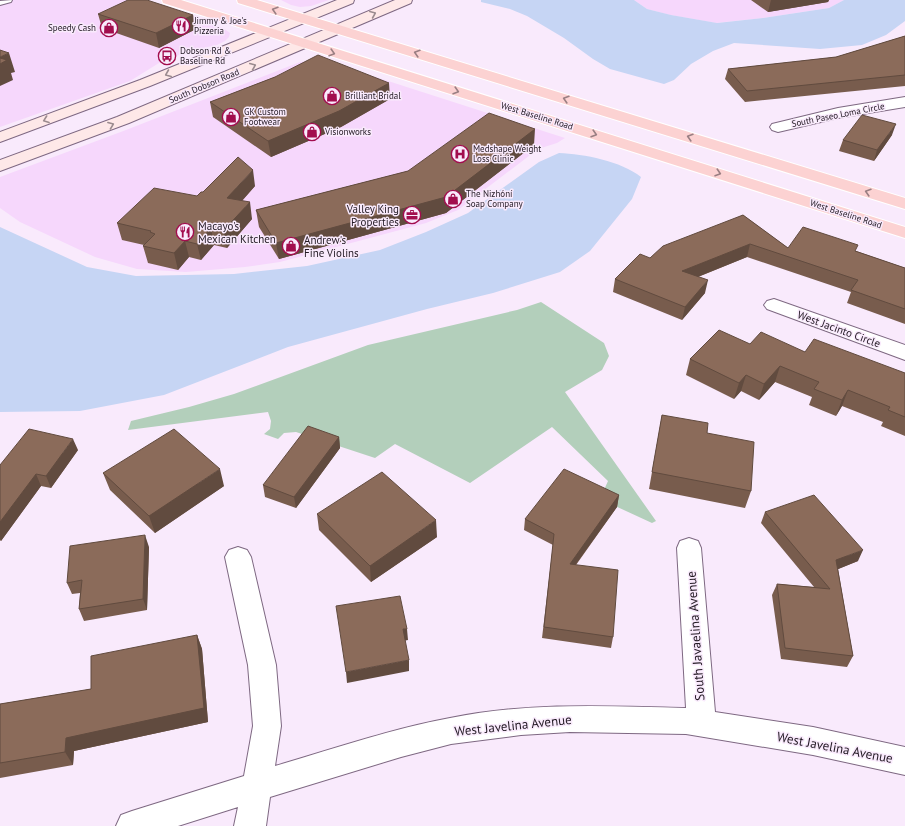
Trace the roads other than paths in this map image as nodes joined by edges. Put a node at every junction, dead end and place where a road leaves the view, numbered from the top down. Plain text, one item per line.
1 (8, 0) edge
2 (168, 0) edge
3 (244, 0) edge
4 (348, 0) edge
5 (406, 0) edge
6 (0, 3) edge
7 (304, 18) junction
8 (340, 29) junction
9 (268, 32) junction
10 (304, 44) junction
11 (903, 104) edge
12 (778, 127) dead end
13 (0, 137) edge
14 (0, 166) edge
15 (905, 204) edge
16 (905, 232) edge
17 (774, 304) dead end
18 (905, 353) edge
19 (689, 548) dead end
20 (238, 557) dead end
21 (702, 723) junction
22 (905, 761) edge
23 (258, 785) junction
24 (132, 826) edge
25 (250, 826) edge

1 - 6 lane
2 - 9 main road, West Baseline Road
7 -> 3 main road
4 - 7 main road
8 -> 5 main road, South Dobson Road
7 - 8 main road
7 - 9 main road
8 - 10 main road, South Dobson Road
15 -> 8 main road
9 - 10 main road, West Baseline Road
9 -> 13 main road
14 -> 10 main road, South Dobson Road
10 -> 16 main road, West Baseline Road
11 - 12 street, South Paseo Loma Circle
17 - 18 street, West Jacinto Circle
19 - 21 street, South Javaelina Avenue
20 - 23 street
21 - 22 street, West Javelina Avenue
21 - 23 street, West Javelina Avenue
23 - 24 street, West Javelina Avenue
23 - 25 street

